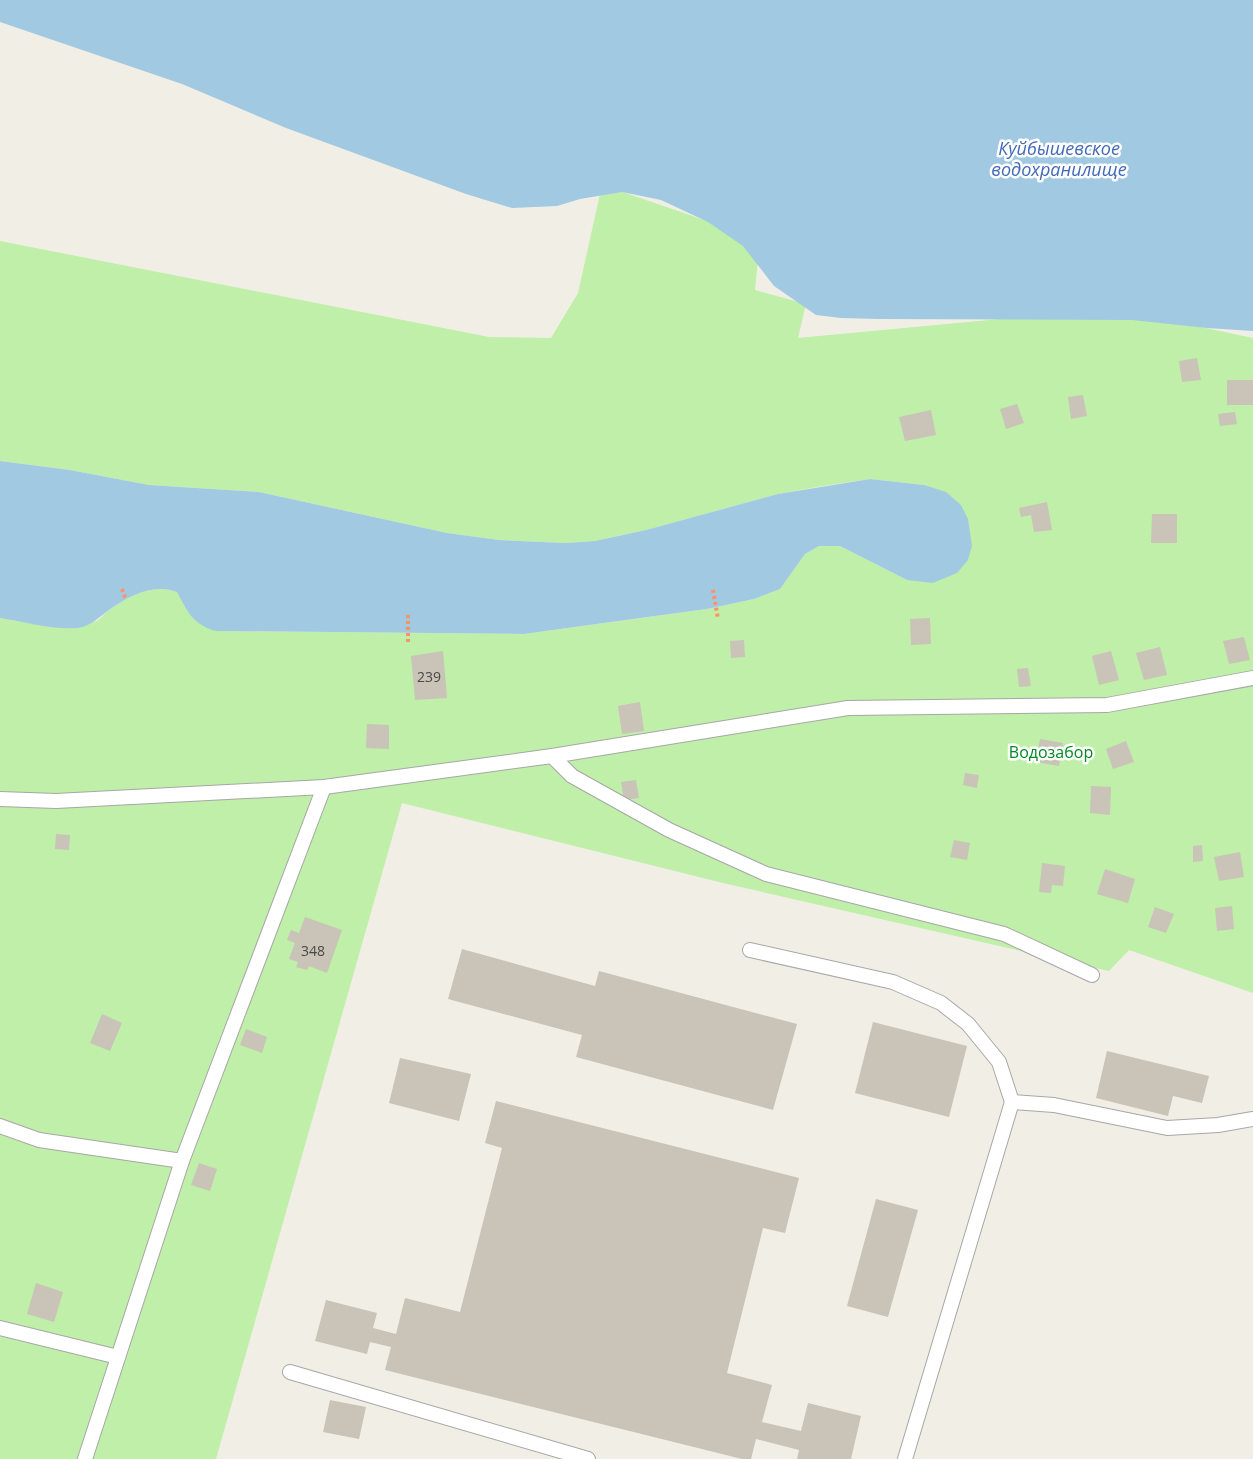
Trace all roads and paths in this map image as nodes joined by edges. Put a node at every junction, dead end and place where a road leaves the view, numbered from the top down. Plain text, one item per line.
1 (122, 589) dead end
2 (713, 590) dead end
3 (126, 600) dead end
4 (408, 614) dead end
5 (718, 619) dead end
6 (408, 642) dead end
7 (1253, 678) edge
8 (552, 756) junction
9 (324, 787) junction
10 (0, 799) edge
11 (750, 950) dead end
12 (1092, 975) dead end
13 (1012, 1102) junction
14 (1253, 1119) edge
15 (0, 1126) edge
16 (183, 1161) junction
17 (0, 1328) edge
18 (118, 1357) junction
19 (290, 1372) dead end
20 (85, 1459) edge
21 (588, 1459) edge
22 (905, 1459) edge

1 - 3 path
2 - 5 path
4 - 6 path
7 - 8 lane
8 - 9 lane
8 - 12 lane
9 - 10 lane
9 - 16 lane
11 - 13 lane
13 - 14 lane
13 - 22 lane
15 - 16 lane
16 - 18 lane
17 - 18 lane
18 - 20 lane
19 - 21 lane

